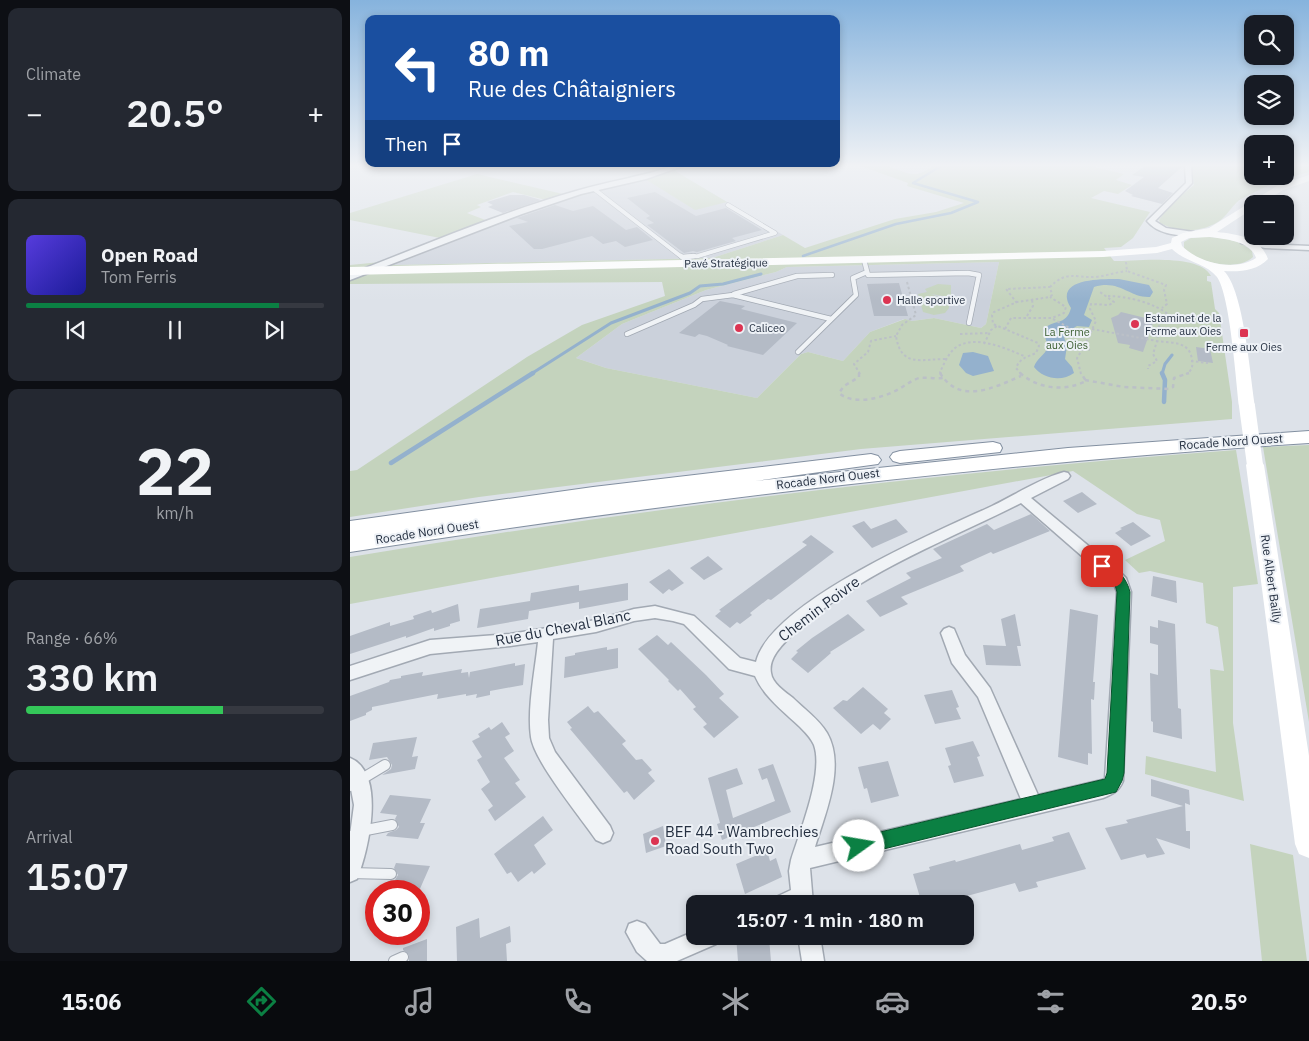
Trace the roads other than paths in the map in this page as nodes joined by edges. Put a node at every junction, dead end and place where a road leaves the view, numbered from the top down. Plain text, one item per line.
1 (523, 211) edge
2 (622, 211) edge
3 (738, 211) edge
4 (1160, 211) edge
5 (1244, 211) edge
6 (1244, 214) edge
7 (1151, 221) junction
8 (1190, 234) junction
9 (1203, 234) junction
10 (1241, 240) junction
11 (1176, 242) junction
12 (1309, 249) edge
13 (1103, 254) junction
14 (1188, 257) junction
15 (1262, 257) junction
16 (685, 261) junction
17 (1204, 263) junction
18 (865, 266) junction
19 (1249, 266) junction
20 (355, 273) edge
21 (832, 275) dead end
22 (733, 295) junction
23 (1234, 313) junction
24 (831, 319) junction
25 (969, 323) dead end
26 (627, 334) dead end
27 (798, 352) dead end
28 (1309, 425) edge
29 (1309, 437) edge
30 (1064, 476) dead end
31 (1022, 497) junction
32 (350, 529) edge
33 (350, 544) edge
34 (949, 633) dead end
35 (546, 634) junction
36 (761, 670) junction
37 (350, 672) edge
38 (385, 765) dead end
39 (353, 778) edge
40 (1033, 805) junction
41 (392, 825) dead end
42 (603, 833) dead end
43 (356, 834) edge
44 (1309, 844) edge
45 (801, 860) junction
46 (350, 872) edge
47 (391, 874) dead end
48 (797, 895) edge
49 (637, 932) dead end
50 (688, 945) edge
51 (810, 945) edge
52 (813, 961) edge

1 - 20 street
2 - 16 lane
3 - 16 lane
4 - 7 street
5 - 9 main road
6 - 10 main road
7 - 8 street
7 - 11 street
8 - 9 main road
8 - 11 main road, Pavé Stratégique
9 - 10 main road
10 - 12 street
10 - 15 main road
11 - 13 main road, Pavé Stratégique
11 - 14 main road
12 - 15 street
13 - 14 main road, Pavé Stratégique
13 - 18 main road, Pavé Stratégique
14 - 17 main road
15 - 19 main road
16 - 18 main road, Pavé Stratégique
16 - 20 main road, Pavé Stratégique
17 - 19 main road
17 - 23 main road, Rue Albert Bailly
18 - 24 lane
18 - 25 lane
19 - 23 main road, Rue Albert Bailly
21 - 22 lane
22 - 24 lane
22 - 26 lane
23 - 44 main road, Rue Albert Bailly, bridge
24 - 27 lane
28 - 32 highway, Rocade Nord Ouest
29 - 33 highway, Rocade Nord Ouest
30 - 31 street, Chemin Poivre
31 - 36 street, Chemin Poivre
31 - 40 street
34 - 40 street
35 - 36 street, Rue du Cheval Blanc
35 - 37 street, Rue du Cheval Blanc
35 - 42 street
36 - 45 street
38 - 39 lane
39 - 43 street
40 - 45 street
41 - 43 lane
43 - 46 street
45 - 48 street
46 - 47 lane
49 - 50 street
51 - 52 street

